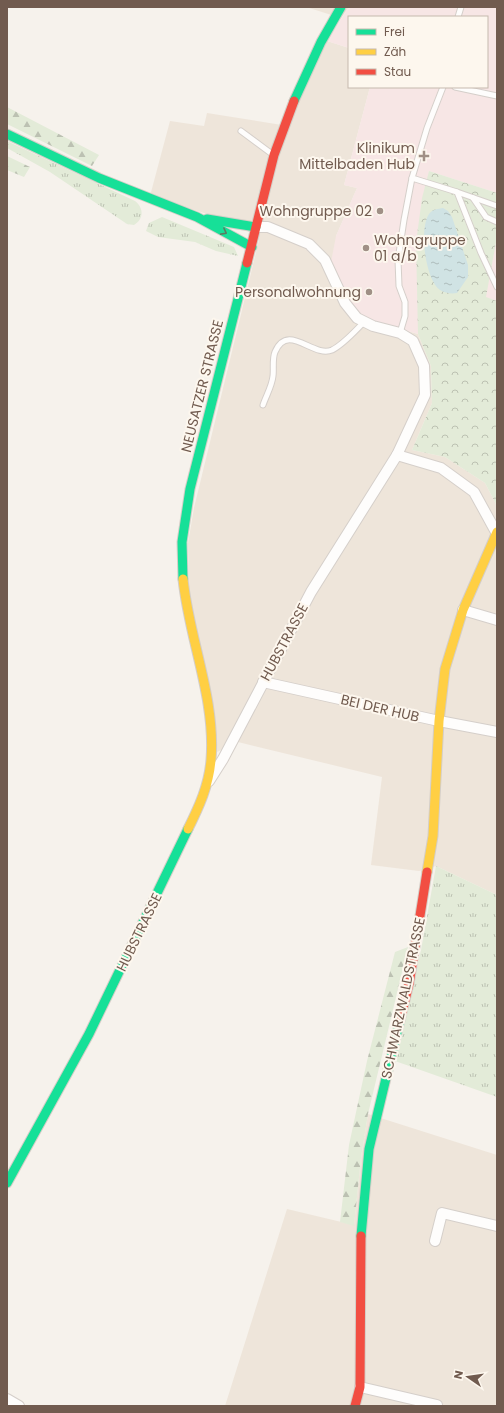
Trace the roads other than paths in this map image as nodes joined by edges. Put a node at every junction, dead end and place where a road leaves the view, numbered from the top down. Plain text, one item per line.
1 (341, 7) edge
2 (443, 88) edge
3 (460, 88) edge
4 (497, 96) edge
5 (241, 131) dead end
6 (7, 134) edge
7 (274, 155) junction
8 (412, 178) junction
9 (457, 192) junction
10 (473, 198) junction
11 (497, 206) edge
12 (196, 217) junction
13 (497, 222) edge
14 (256, 227) junction
15 (252, 247) junction
16 (497, 287) edge
17 (364, 322) junction
18 (400, 333) junction
19 (263, 405) dead end
20 (398, 455) junction
21 (497, 532) edge
22 (463, 610) junction
23 (497, 620) edge
24 (262, 682) junction
25 (440, 722) junction
26 (497, 732) edge
27 (206, 786) junction
28 (7, 1183) edge
29 (497, 1226) edge
30 (435, 1241) dead end
31 (360, 1387) junction
32 (7, 1399) edge
33 (437, 1405) dead end
34 (19, 1406) edge
35 (355, 1406) edge

1 - 7 main road, NEUSATZER STRASSE
2 - 8 lane
3 - 4 lane
5 - 7 lane
6 - 12 main road, HUBSTRASSE
7 - 14 main road, NEUSATZER STRASSE
8 - 9 lane
8 - 18 lane
9 - 10 lane
9 - 16 lane
10 - 11 lane
10 - 13 lane
12 - 14 main road, HUBSTRASSE
12 -> 15 main road, HUBSTRASSE
14 - 15 main road, NEUSATZER STRASSE
14 - 17 street, HUBSTRASSE
15 - 27 main road, NEUSATZER STRASSE
17 - 18 street, HUBSTRASSE
17 - 19 lane
18 - 20 street, HUBSTRASSE
20 - 21 street
20 - 24 street, HUBSTRASSE
21 - 22 main road, SCHWARZWALDSTRASSE
22 - 23 street
22 - 25 main road, SCHWARZWALDSTRASSE
24 - 25 street, BEI DER HUB
24 - 27 street, HUBSTRASSE
25 - 26 street, BEI DER HUB
25 - 31 main road, SCHWARZWALDSTRASSE
27 - 28 main road, HUBSTRASSE
29 - 30 street
31 - 33 street
31 - 35 main road, SCHWARZWALDSTRASSE
32 - 34 street

